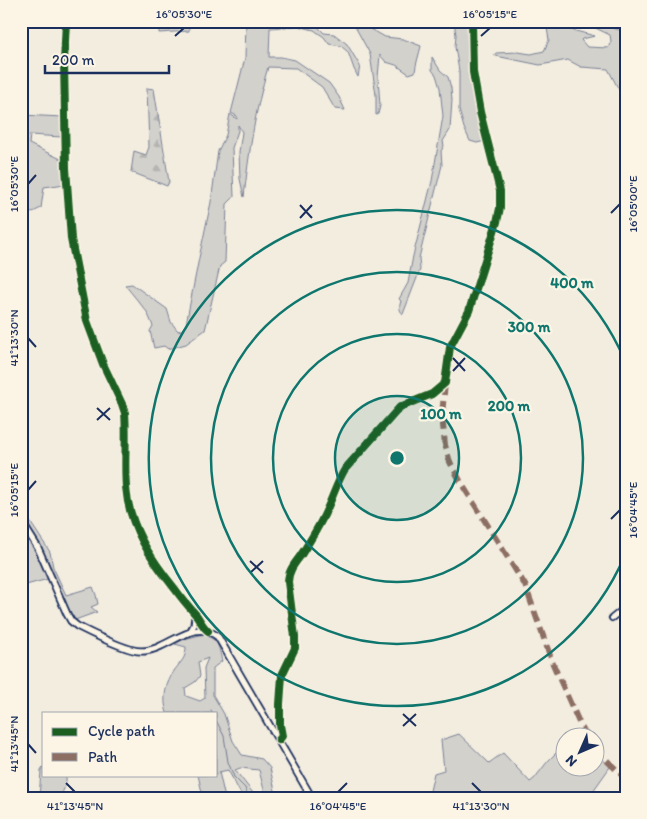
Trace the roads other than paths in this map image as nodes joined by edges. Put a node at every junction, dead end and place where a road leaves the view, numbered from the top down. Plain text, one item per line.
1 (66, 21) edge
2 (472, 21) edge
3 (21, 521) edge
4 (626, 592) edge
5 (624, 610) edge
6 (612, 618) dead end
7 (198, 624) junction
8 (198, 630) junction
9 (208, 631) junction
10 (190, 632) junction
11 (279, 740) junction
12 (312, 798) edge

1 - 7 street
2 - 11 street
3 - 10 main road
4 - 5 street
5 - 6 street
7 - 8 street
7 - 9 street
7 - 10 street
8 - 9 main road
8 - 10 main road
9 - 11 main road
11 - 12 main road

